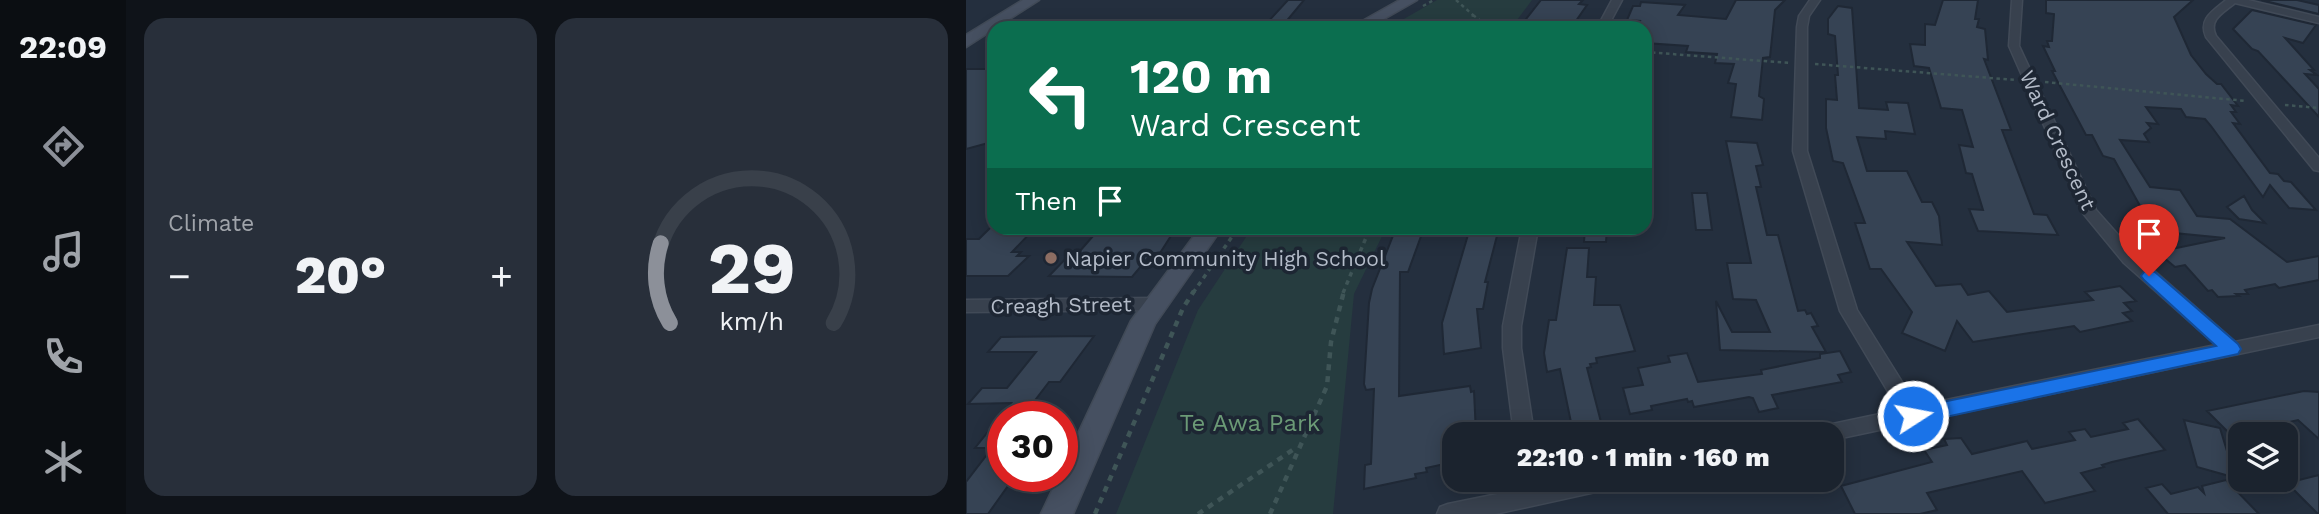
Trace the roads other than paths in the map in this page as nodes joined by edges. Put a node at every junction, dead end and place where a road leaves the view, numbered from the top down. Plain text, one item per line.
1 (1032, 0) edge
2 (1409, 0) edge
3 (1617, 0) edge
4 (1815, 0) edge
5 (2017, 0) edge
6 (2234, 0) edge
7 (2319, 20) edge
8 (999, 21) edge
9 (1370, 21) edge
10 (1606, 21) edge
11 (987, 29) edge
12 (966, 42) edge
13 (2319, 167) edge
14 (1206, 235) edge
15 (1529, 235) edge
16 (1156, 304) junction
17 (966, 306) edge
18 (2319, 331) edge
19 (2232, 349) junction
20 (1913, 416) junction
21 (1522, 422) edge
22 (1844, 430) edge
23 (1518, 492) edge
24 (1057, 514) edge
25 (1448, 514) edge

1 - 8 main road
2 - 9 main road
3 - 10 street
4 - 20 street
5 - 19 street, Ward Crescent
6 - 7 street
6 - 13 street
11 - 12 main road
14 - 16 main road
15 - 21 street
16 - 17 street, Creagh Street
16 - 24 main road
18 - 19 street
19 - 20 street
20 - 22 street
23 - 25 street

